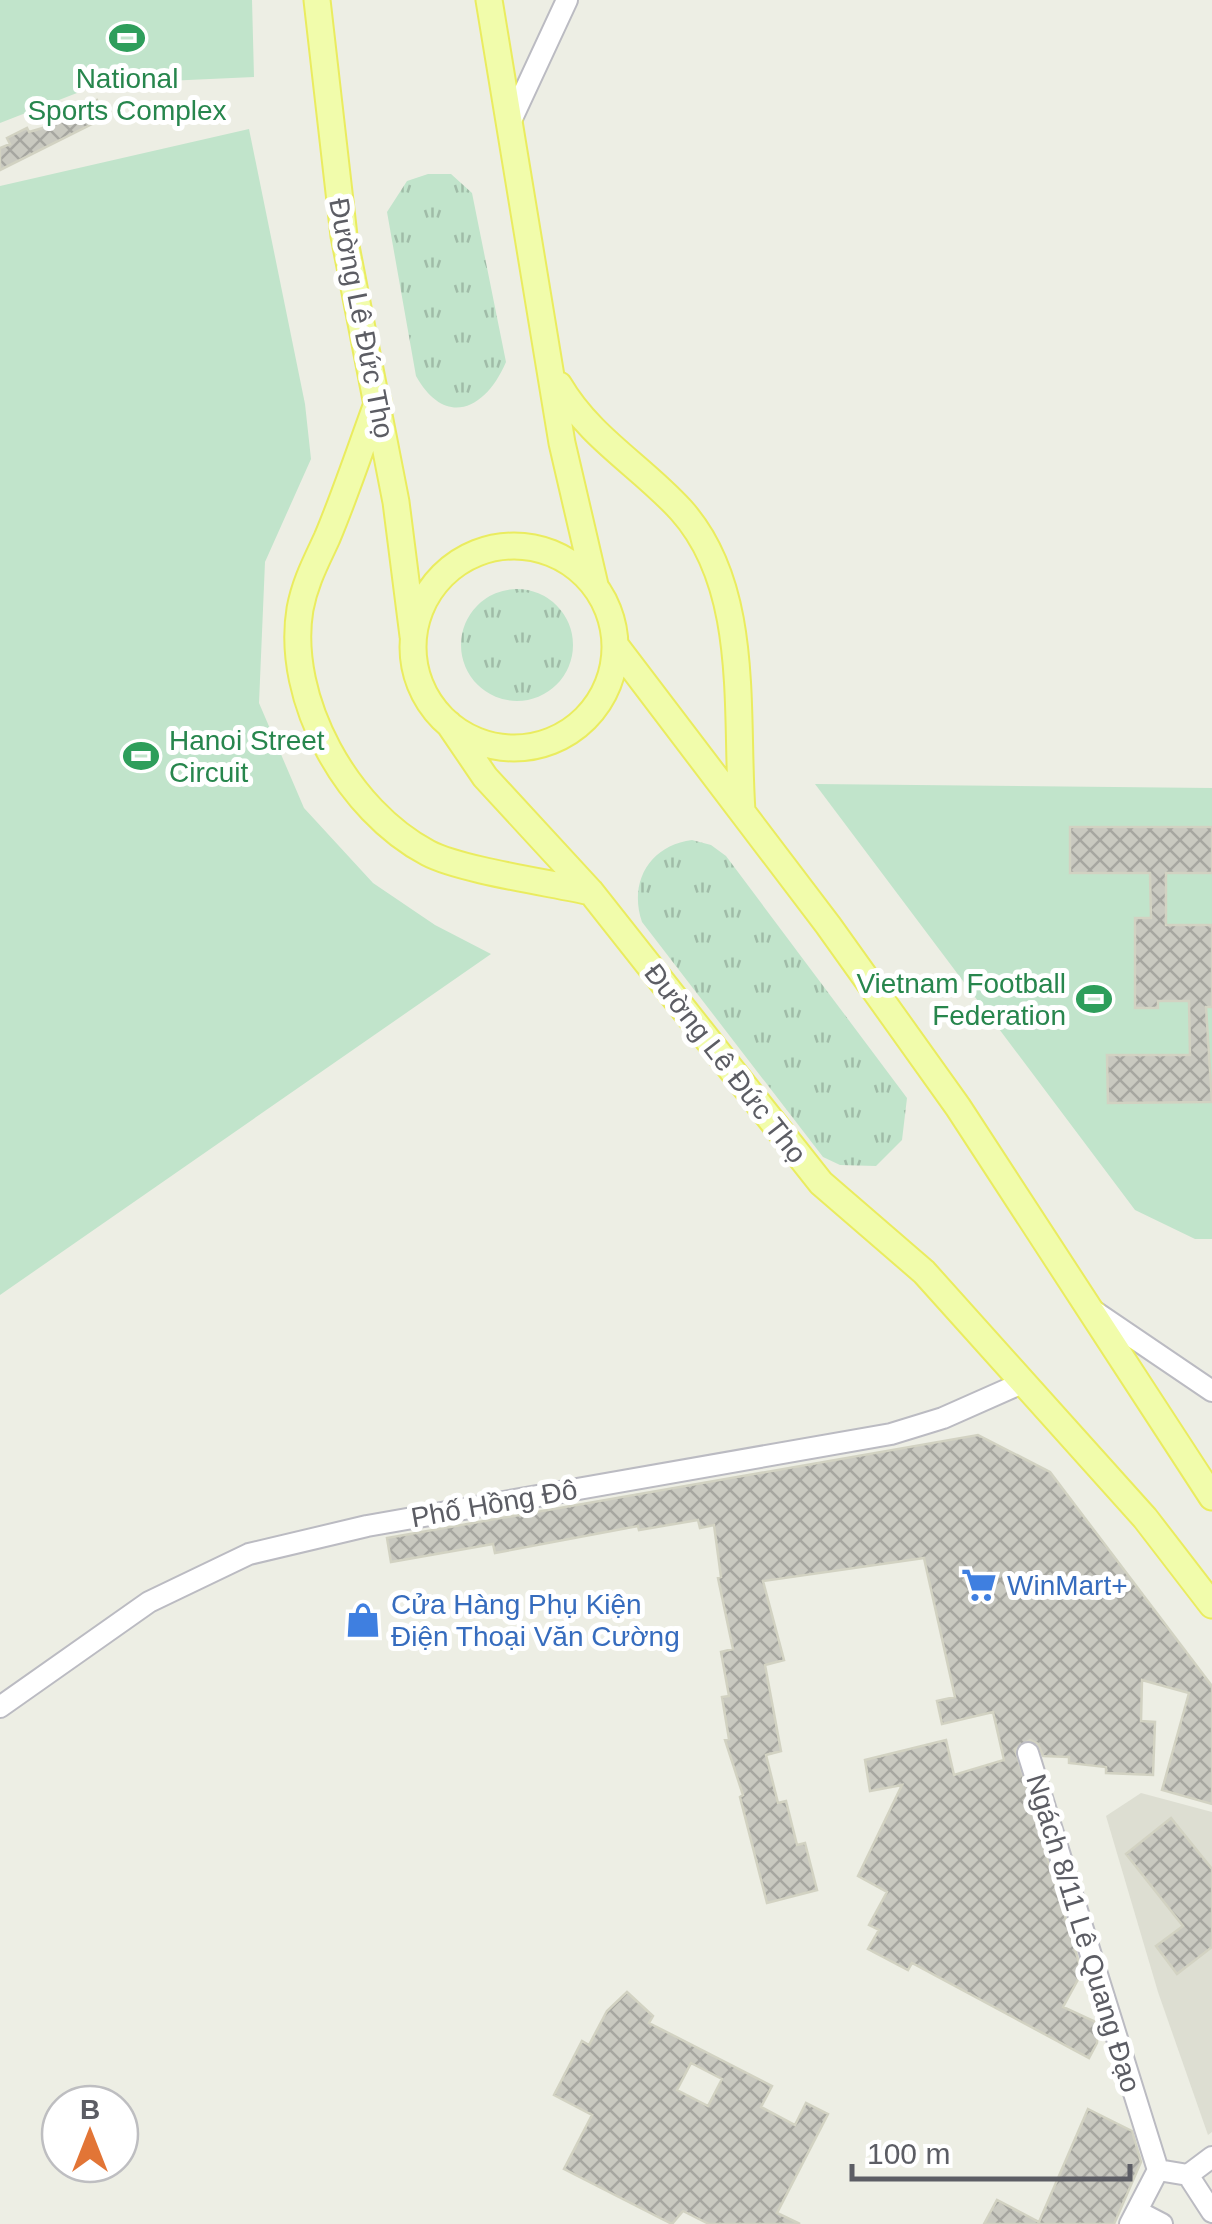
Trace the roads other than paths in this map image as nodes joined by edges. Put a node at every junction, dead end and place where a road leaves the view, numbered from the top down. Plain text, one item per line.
1 (317, 0) edge
2 (489, 0) edge
3 (567, 0) edge
4 (508, 127) junction
5 (549, 367) junction
6 (378, 401) junction
7 (595, 585) junction
8 (413, 636) junction
9 (616, 646) junction
10 (449, 724) junction
11 (742, 811) junction
12 (592, 892) junction
13 (1092, 1309) junction
14 (1022, 1384) junction
15 (1212, 1392) edge
16 (1212, 1497) edge
17 (1212, 1604) edge
18 (0, 1707) edge
19 (1028, 1753) dead end
20 (1212, 2157) edge
21 (1158, 2170) junction
22 (1188, 2175) junction
23 (1212, 2212) edge
24 (1133, 2218) edge
25 (1162, 2224) edge

1 - 6 main road, Đường Lê Đức Thọ
2 - 4 main road
3 - 4 street
4 - 5 main road
5 - 7 main road
5 - 11 main road
6 - 8 main road, Đường Lê Đức Thọ
6 - 12 main road
7 - 8 main road
7 - 9 main road
8 - 10 main road
9 - 10 main road
9 - 11 main road
10 - 12 main road, Đường Lê Đức Thọ
11 - 13 main road
12 - 14 main road, Đường Lê Đức Thọ
13 - 15 street
13 - 16 main road
14 - 17 main road, Đường Lê Đức Thọ
14 - 18 street, Phố Hồng Đô
19 - 21 street, Ngách 8/11 Lê Quang Đạo
20 - 22 street
21 - 22 street
21 - 24 street
22 - 23 street
24 - 25 street

